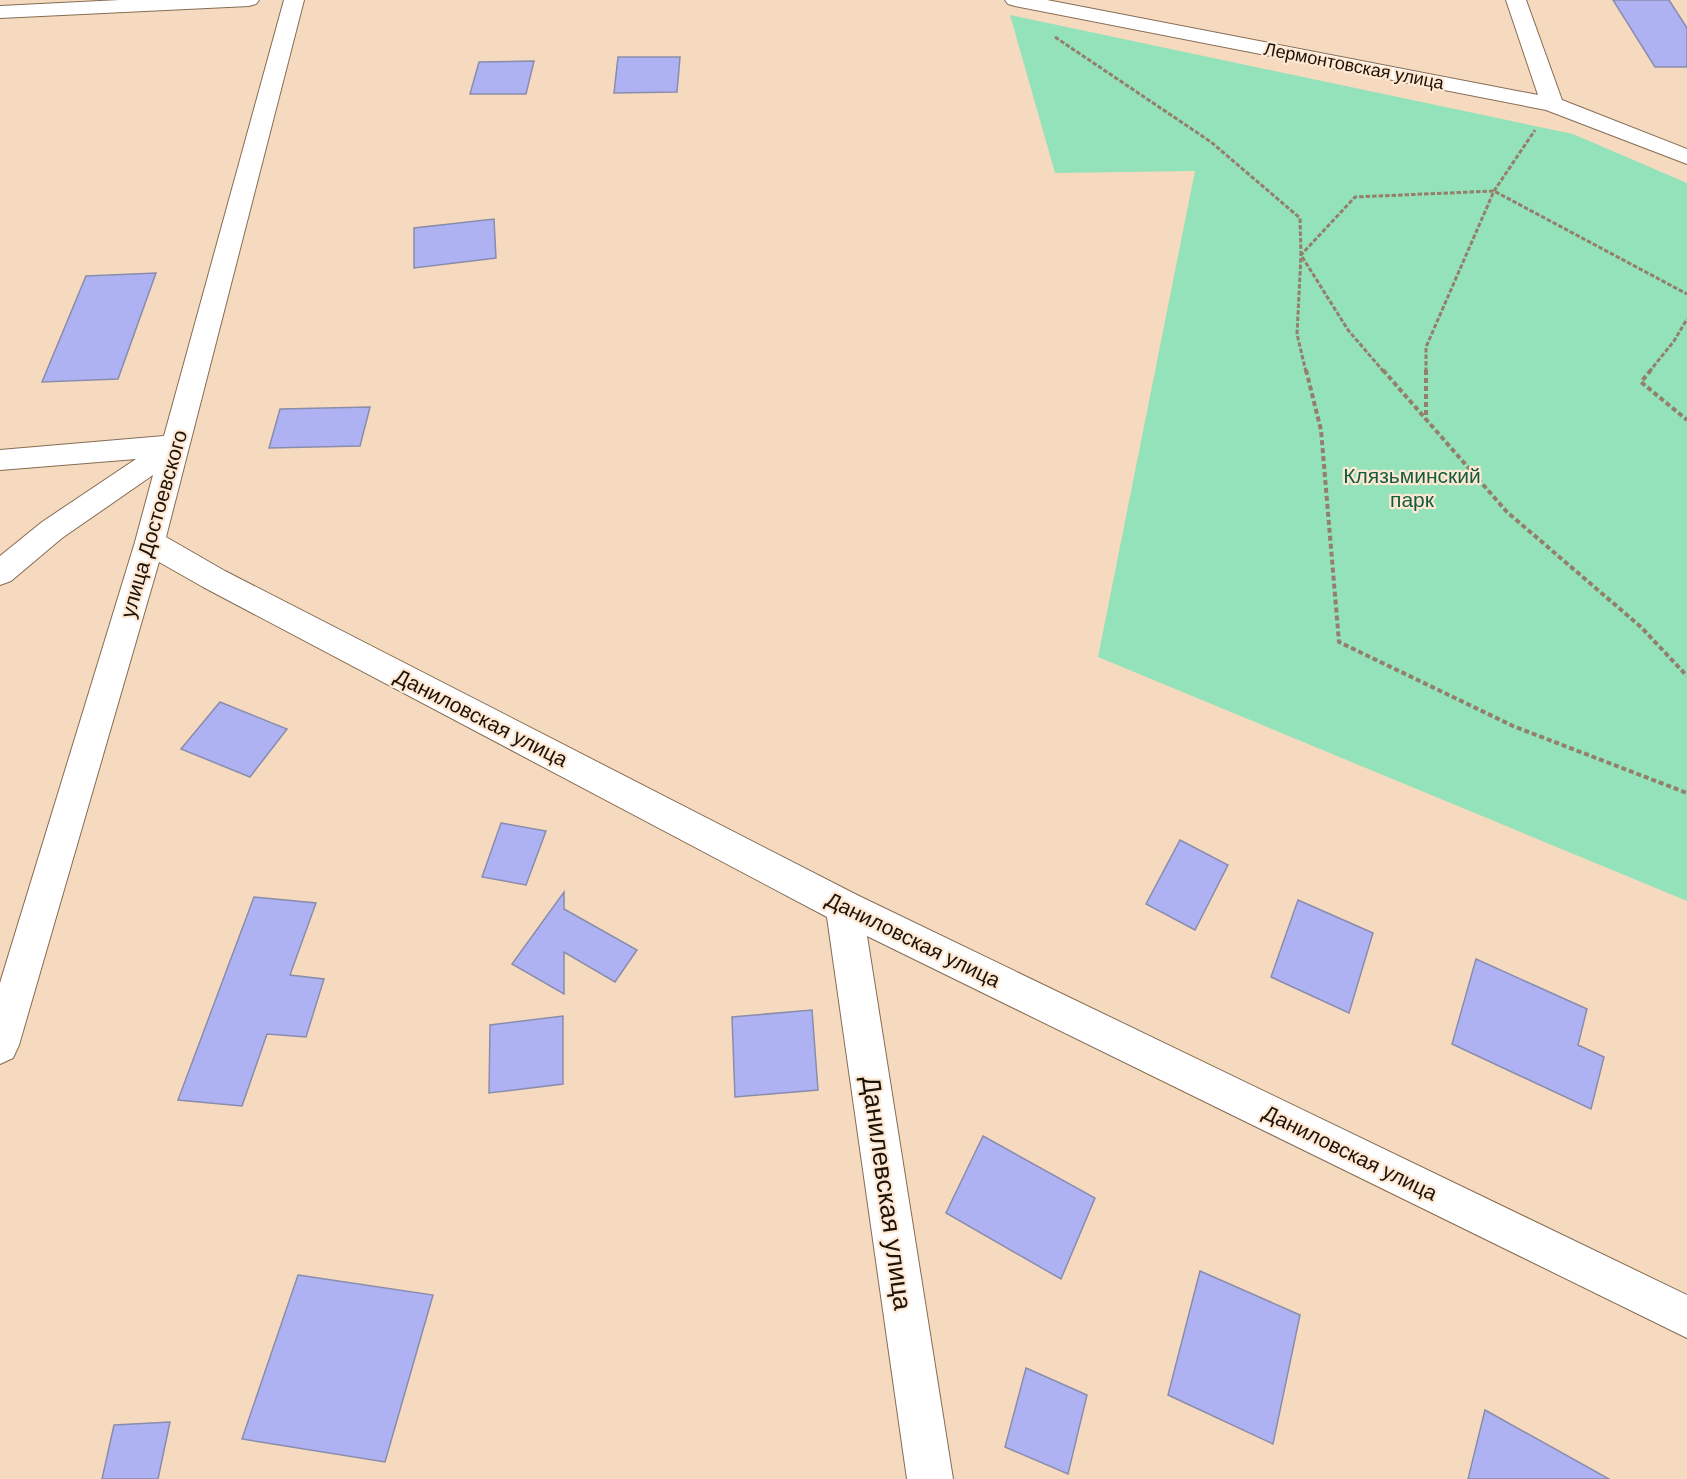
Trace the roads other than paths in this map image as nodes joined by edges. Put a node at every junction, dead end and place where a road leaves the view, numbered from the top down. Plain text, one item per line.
1 (249, 0) edge
2 (294, 0) edge
3 (1015, 0) edge
4 (1516, 0) edge
5 (0, 12) edge
6 (1552, 104) junction
7 (1687, 157) edge
8 (177, 445) junction
9 (0, 460) edge
10 (150, 542) junction
11 (0, 573) edge
12 (844, 907) junction
13 (0, 1044) edge
14 (1687, 1317) edge
15 (930, 1479) edge

1 - 5 street
2 - 8 street, улица Достоевского
3 - 6 street, Лермонтовская улица
4 - 6 street
6 - 7 street, Лермонтовская улица
8 - 9 street
8 - 10 street, улица Достоевского
8 - 11 street
10 - 12 street, Даниловская улица
10 - 13 street, улица Достоевского
12 - 14 street, Даниловская улица
12 - 15 street, Данилевская улица

